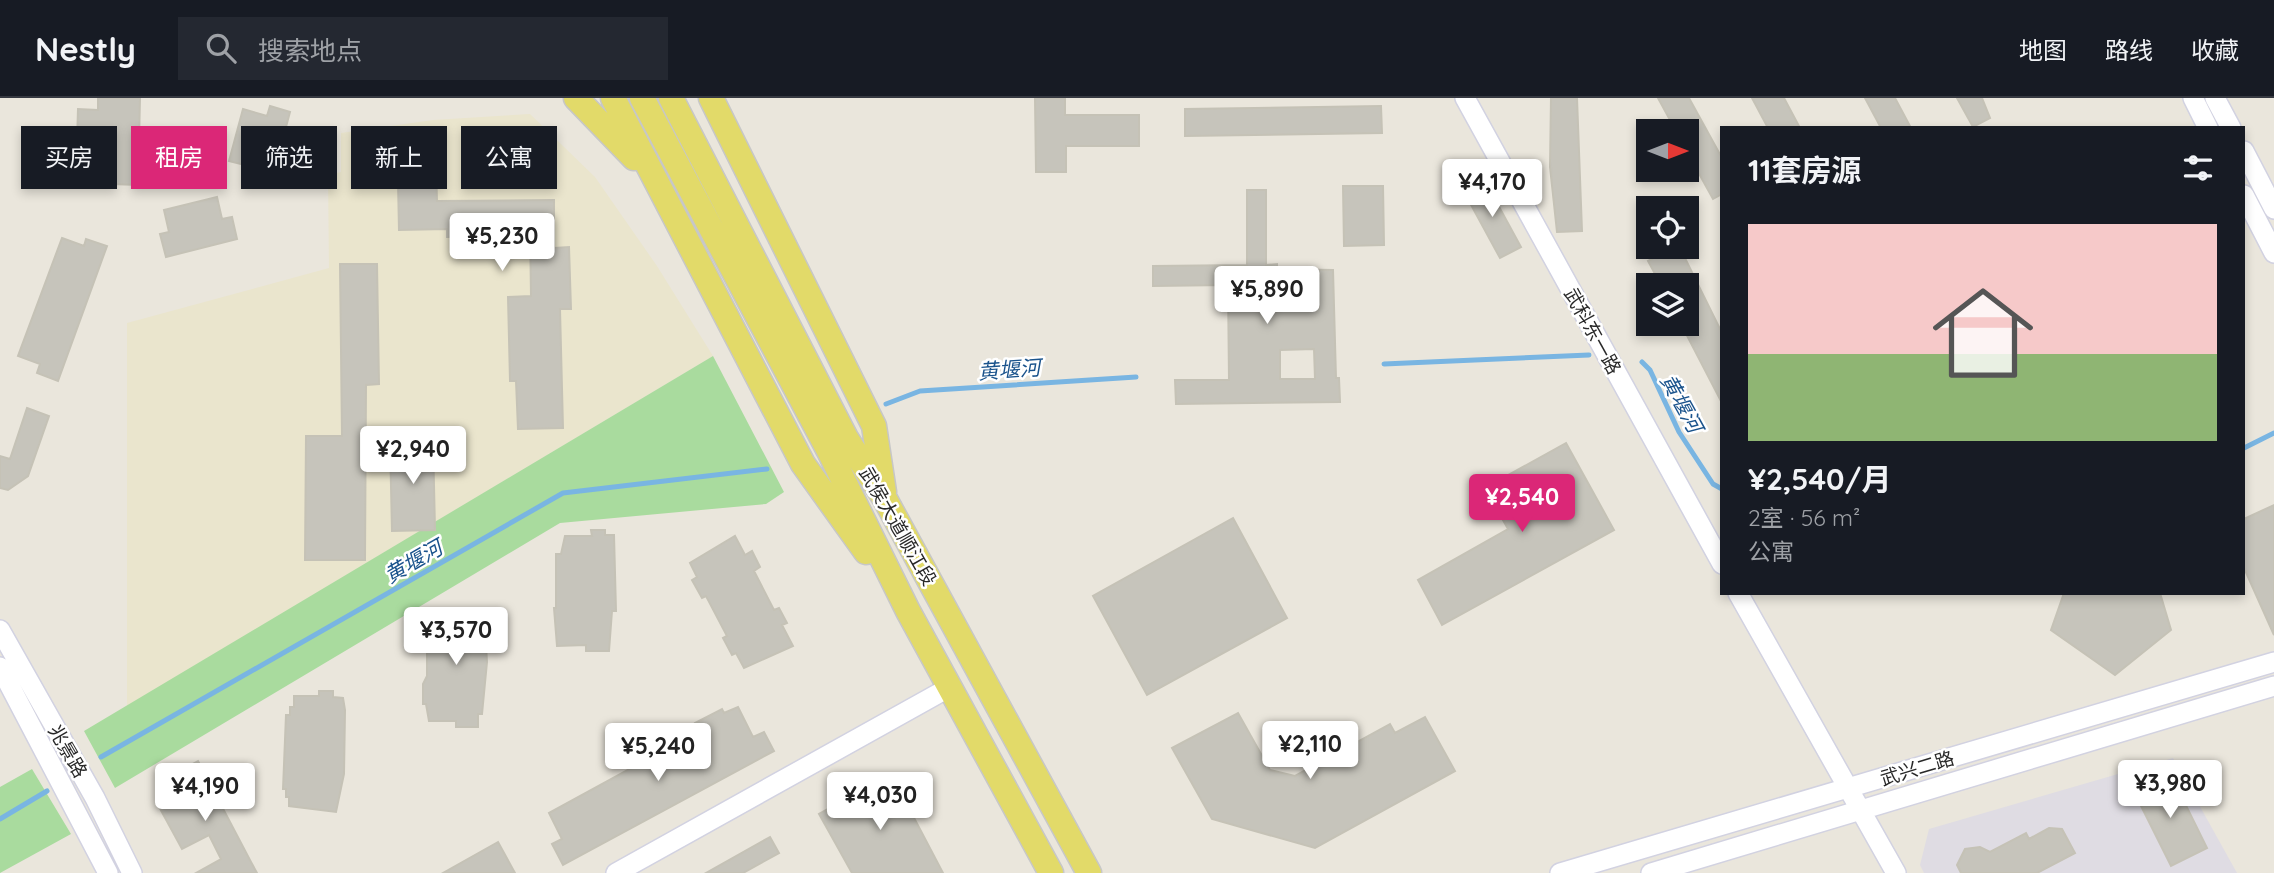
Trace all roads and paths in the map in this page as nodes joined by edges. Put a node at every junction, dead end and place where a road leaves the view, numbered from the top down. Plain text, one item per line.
1 (576, 98) edge
2 (613, 98) edge
3 (642, 98) edge
4 (671, 98) edge
5 (711, 98) edge
6 (1465, 98) edge
7 (2193, 98) edge
8 (2216, 98) edge
9 (2207, 126) edge
10 (2230, 126) edge
11 (2245, 153) edge
12 (653, 177) junction
13 (2245, 197) edge
14 (2274, 209) edge
15 (2274, 253) edge
16 (885, 499) junction
17 (1720, 560) edge
18 (1739, 595) edge
19 (908, 611) junction
20 (0, 630) edge
21 (2274, 662) edge
22 (0, 667) edge
23 (2274, 686) edge
24 (950, 687) junction
25 (1846, 789) junction
26 (1861, 809) junction
27 (108, 873) edge
28 (132, 873) edge
29 (616, 873) edge
30 (1051, 873) edge
31 (1089, 873) edge
32 (1560, 873) edge
33 (1651, 873) edge
34 (1896, 873) edge

1 - 12 main road
2 - 12 main road
3 - 19 main road, 武侯大道顺江段
4 - 16 main road, 武侯大道顺江段
5 - 16 main road
6 - 17 street, 武科东一路
7 - 9 street
8 - 10 street
11 - 14 street
12 - 19 main road
13 - 15 street
16 - 31 main road, 武侯大道顺江段
18 - 25 street
19 - 24 main road, 武侯大道顺江段
20 - 28 street, 兆景路
21 - 25 street, 武兴二路
22 - 27 street, 兆景路
23 - 26 street
24 - 29 street
24 - 30 main road, 武侯大道顺江段
25 - 26 street
25 - 32 street, 武兴二路
26 - 33 street
26 - 34 street

